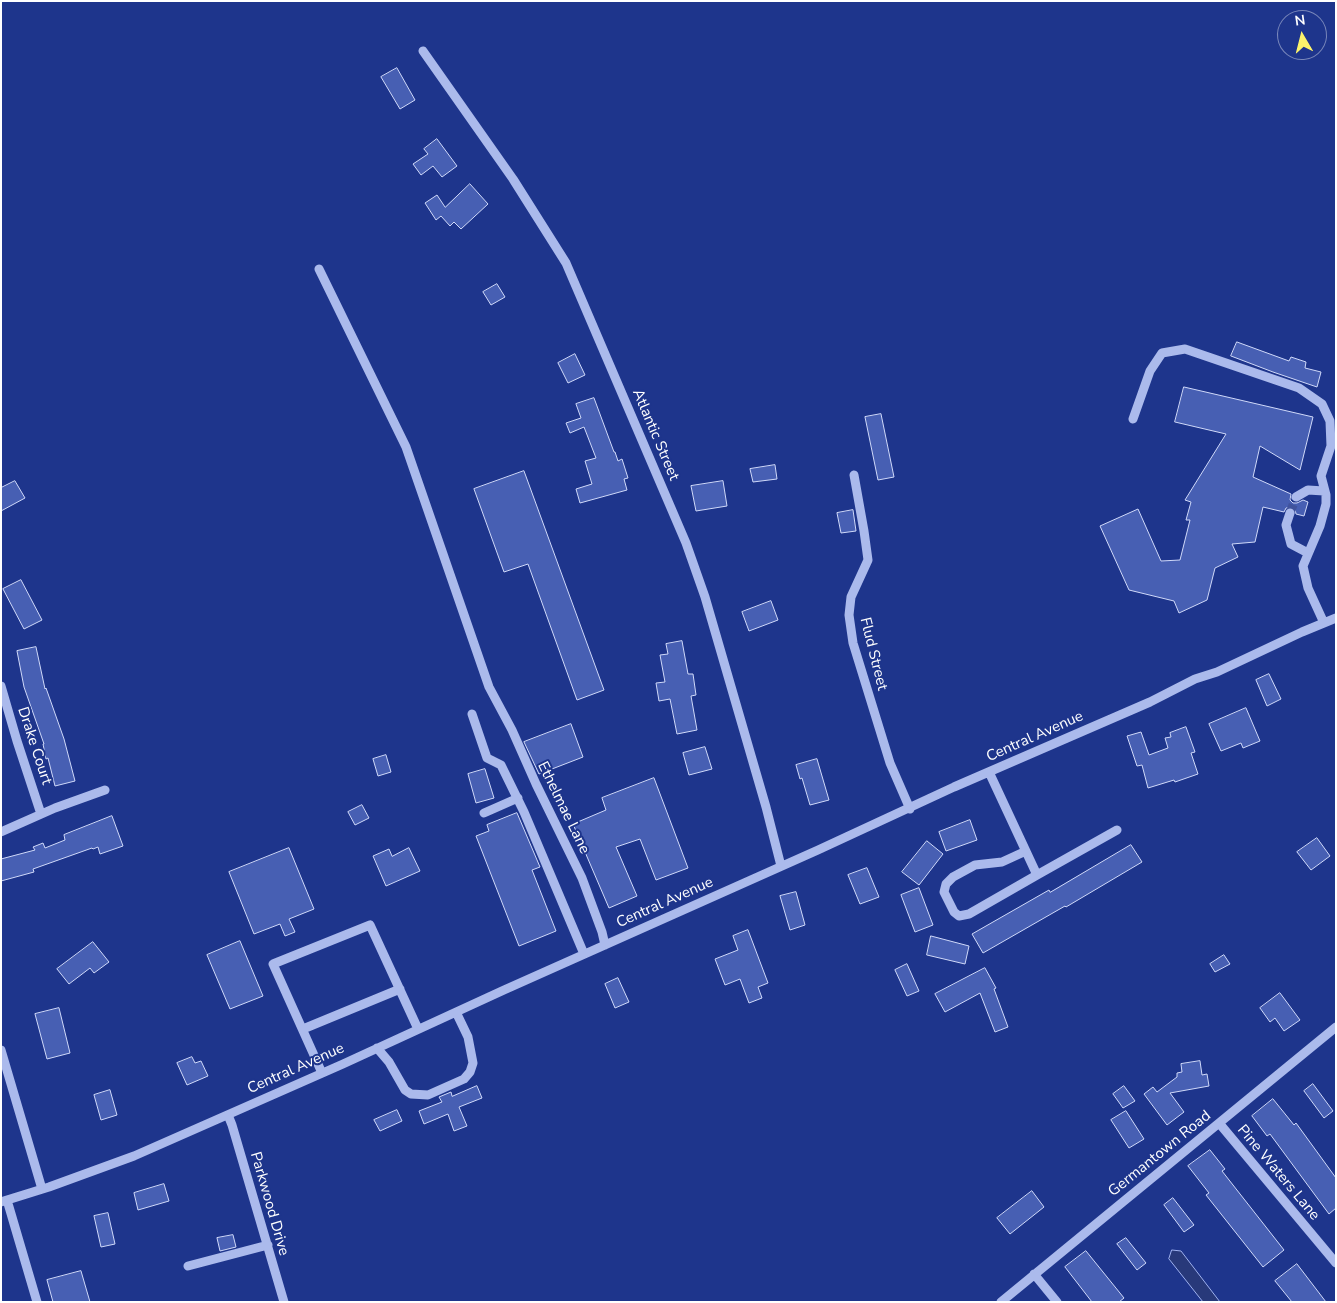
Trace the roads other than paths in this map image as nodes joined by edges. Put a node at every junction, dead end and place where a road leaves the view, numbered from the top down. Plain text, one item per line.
1 (424, 52) dead end
2 (320, 269) dead end
3 (1133, 419) dead end
4 (854, 475) dead end
5 (1324, 491) junction
6 (1296, 497) dead end
7 (1290, 513) tunnel mouth
8 (1308, 553) junction
9 (1336, 618) edge
10 (1324, 623) junction
11 (1, 686) edge
12 (472, 714) dead end
13 (989, 772) junction
14 (105, 790) dead end
15 (518, 798) junction
16 (910, 809) junction
17 (484, 813) dead end
18 (41, 814) junction
19 (1117, 830) dead end
20 (1, 832) edge
21 (1026, 851) junction
22 (782, 866) junction
23 (1037, 875) junction
24 (605, 945) junction
25 (584, 954) junction
26 (400, 989) junction
27 (456, 1012) junction
28 (1336, 1027) edge
29 (418, 1029) junction
30 (303, 1030) junction
31 (377, 1048) junction
32 (1, 1050) edge
33 (322, 1073) junction
34 (228, 1115) junction
35 (1219, 1123) junction
36 (42, 1190) junction
37 (4, 1201) edge
38 (268, 1245) junction
39 (1336, 1263) edge
40 (188, 1266) dead end
41 (1034, 1274) junction
42 (36, 1302) edge
43 (284, 1302) edge
44 (1001, 1302) edge
45 (1057, 1302) edge

1 - 22 street, Atlantic Street
2 - 24 street, Ethelmae Lane
3 - 5 street
4 - 16 street, Flud Street
5 - 6 street
5 - 8 street
7 - 8 street
8 - 10 street
9 - 10 street, Central Avenue
10 - 13 street, Central Avenue
11 - 18 street, Drake Court
12 - 15 street
13 - 16 street, Central Avenue
13 - 21 street
14 - 18 street
15 - 17 street
15 - 25 street
16 - 22 street, Central Avenue
18 - 20 street
19 - 23 street
21 - 23 street
21 - 23 street
22 - 24 street, Central Avenue
24 - 25 street, Central Avenue
25 - 27 street, Central Avenue
26 - 29 street
26 - 30 street
26 - 30 street
27 - 29 street, Central Avenue
27 - 31 street
28 - 35 street, Germantown Road
29 - 31 street, Central Avenue
30 - 33 street
31 - 33 street, Central Avenue
32 - 36 street
33 - 34 street, Central Avenue
34 - 36 street, Central Avenue
34 - 38 street, Parkwood Drive
35 - 39 street, Pine Waters Lane
35 - 41 street, Germantown Road
36 - 37 street, Central Avenue
37 - 42 street
38 - 40 street
38 - 43 street, Parkwood Drive
41 - 44 street, Germantown Road
41 - 45 street

